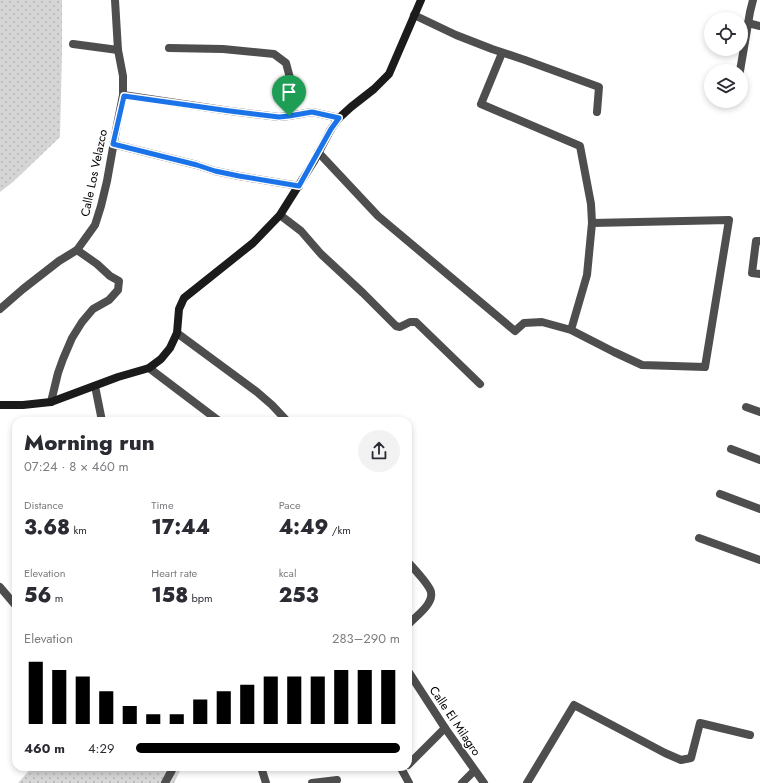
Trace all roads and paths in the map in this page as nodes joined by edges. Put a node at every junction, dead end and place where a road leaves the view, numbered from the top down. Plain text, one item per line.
1 (115, 0) edge
2 (421, 0) edge
3 (753, 0) edge
4 (414, 15) junction
5 (748, 23) joint
6 (760, 26) edge
7 (73, 44) dead end
8 (169, 48) dead end
9 (118, 50) junction
10 (502, 52) junction
11 (124, 96) junction
12 (597, 112) dead end
13 (289, 116) junction
14 (339, 118) junction
15 (113, 144) junction
16 (318, 152) junction
17 (299, 186) junction
18 (280, 216) junction
19 (592, 223) junction
20 (760, 241) edge
21 (77, 250) junction
22 (760, 274) edge
23 (0, 309) edge
24 (571, 330) junction
25 (177, 332) junction
26 (149, 368) junction
27 (480, 384) dead end
28 (95, 386) junction
29 (51, 402) junction
30 (0, 405) edge
31 (746, 407) dead end
32 (760, 412) edge
33 (101, 417) edge
34 (215, 417) edge
35 (283, 417) edge
36 (731, 449) dead end
37 (760, 460) edge
38 (720, 494) dead end
39 (760, 509) edge
40 (699, 538) dead end
41 (760, 560) edge
42 (412, 567) edge
43 (0, 587) edge
44 (12, 601) edge
45 (412, 621) edge
46 (412, 677) edge
47 (446, 728) junction
48 (750, 735) dead end
49 (412, 760) edge
50 (171, 771) edge
51 (262, 771) edge
52 (405, 771) edge
53 (474, 771) junction
54 (337, 780) dead end
55 (165, 783) edge
56 (266, 783) edge
57 (312, 783) edge
58 (409, 783) edge
59 (462, 783) edge
60 (484, 783) edge
61 (527, 783) edge

1 - 9 street, Calle Los Velazco
2 - 4 street
3 - 5 street
4 - 10 street
4 - 14 street
5 - 6 street
7 - 9 street
8 - 13 street
9 - 11 street, Calle Los Velazco
10 - 12 street
10 - 19 street
11 - 13 street
11 - 15 street, Calle Los Velazco
13 - 14 street
14 - 16 street
15 - 17 street
15 - 21 street, Calle Los Velazco
16 - 17 street
16 - 24 street
17 - 18 street
18 - 25 street
18 - 27 street
19 - 24 street
19 - 24 street
20 - 22 street
21 - 23 street, Calle Los Velazco
21 - 29 street
25 - 26 street
25 - 35 street
26 - 28 street
26 - 34 street
28 - 29 street
28 - 33 street
29 - 30 street
31 - 32 street
36 - 37 street
38 - 39 street
40 - 41 street
42 - 45 street
43 - 44 street
46 - 47 street, Calle El Milagro
47 - 49 street
47 - 53 street, Calle El Milagro
48 - 61 street
50 - 55 street
51 - 56 street
52 - 58 street
53 - 59 street
53 - 60 street, Calle El Milagro
54 - 57 street

